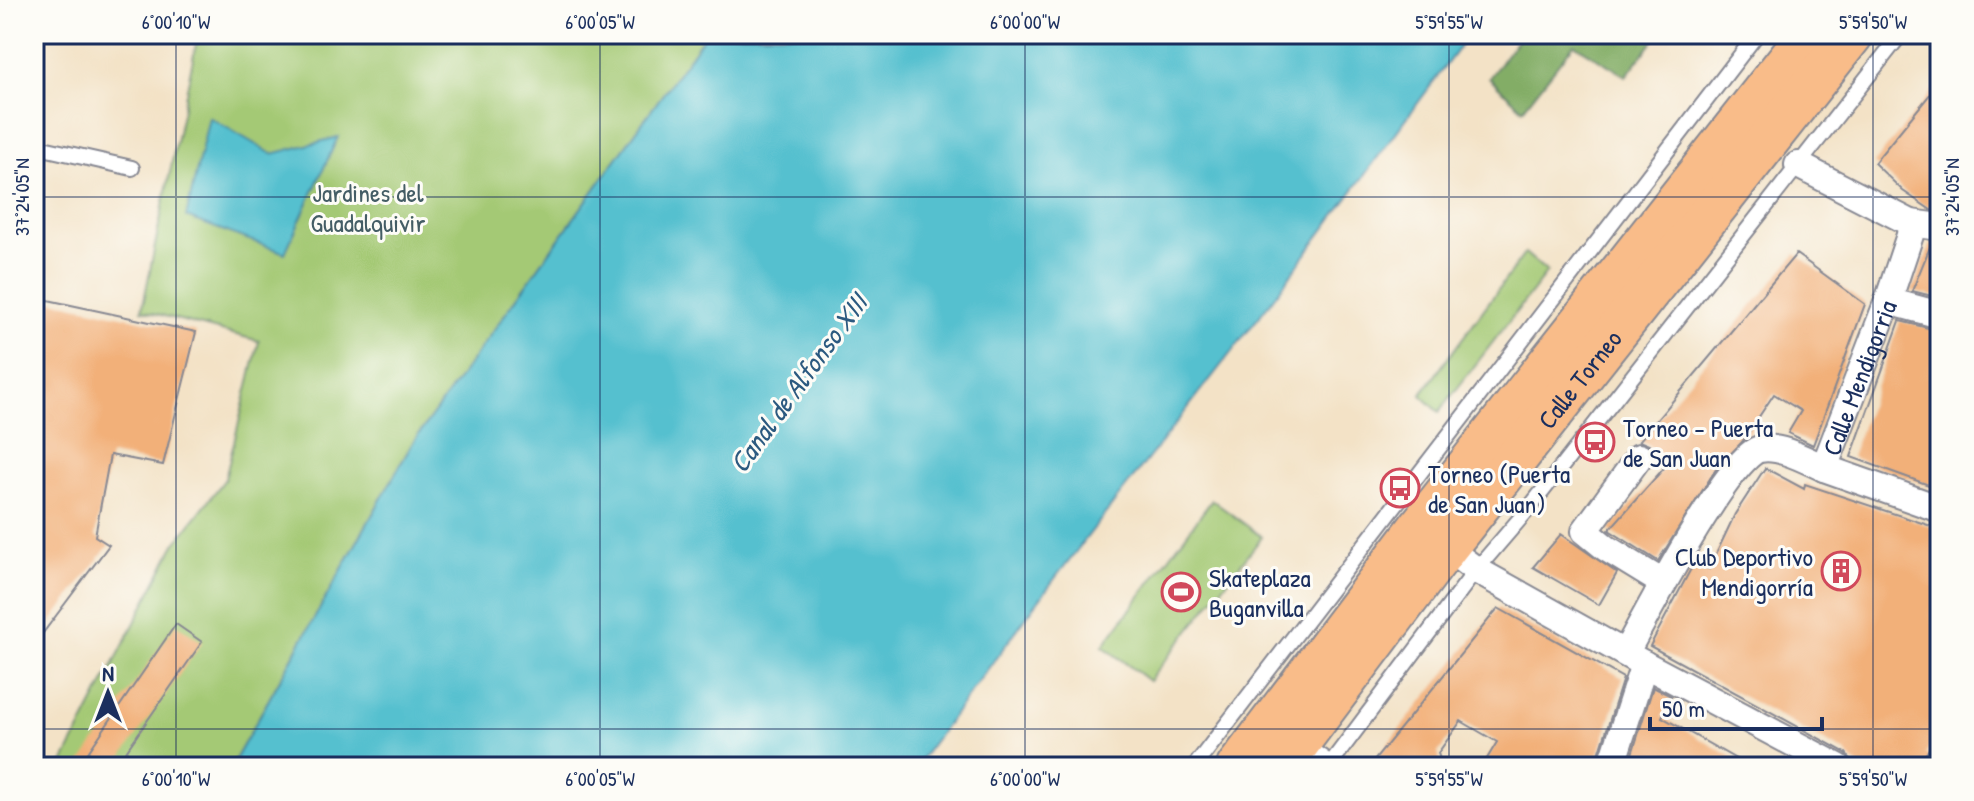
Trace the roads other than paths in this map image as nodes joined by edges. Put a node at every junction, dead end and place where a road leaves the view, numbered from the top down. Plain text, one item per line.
1 (1757, 34) edge
2 (1809, 34) edge
3 (1852, 34) edge
4 (1901, 34) edge
5 (34, 146) edge
6 (1798, 165) junction
7 (132, 168) dead end
8 (1911, 223) junction
9 (1940, 227) edge
10 (1888, 301) junction
11 (1940, 315) edge
12 (1639, 457) dead end
13 (1824, 468) junction
14 (1940, 509) edge
15 (1434, 538) junction
16 (1663, 583) junction
17 (1635, 658) junction
18 (1308, 762) edge
19 (1194, 767) edge
20 (1238, 767) edge
21 (1611, 767) edge
22 (1838, 767) edge

1 - 15 lane
2 - 15 main road, Calle Torneo
3 - 15 main road, Calle Torneo
4 - 6 lane
5 - 7 lane
6 - 8 street
6 - 15 lane
8 - 9 street
8 - 10 street, Calle Mendigorria
10 - 11 street
10 - 13 street, Calle Mendigorria
12 - 16 street
13 - 14 street
13 - 16 street, Calle Mendigorria
15 - 17 street
15 - 18 main road, Calle Torneo
15 - 19 lane
15 - 20 main road, Calle Torneo
16 - 17 street
17 - 21 street
17 - 22 street

